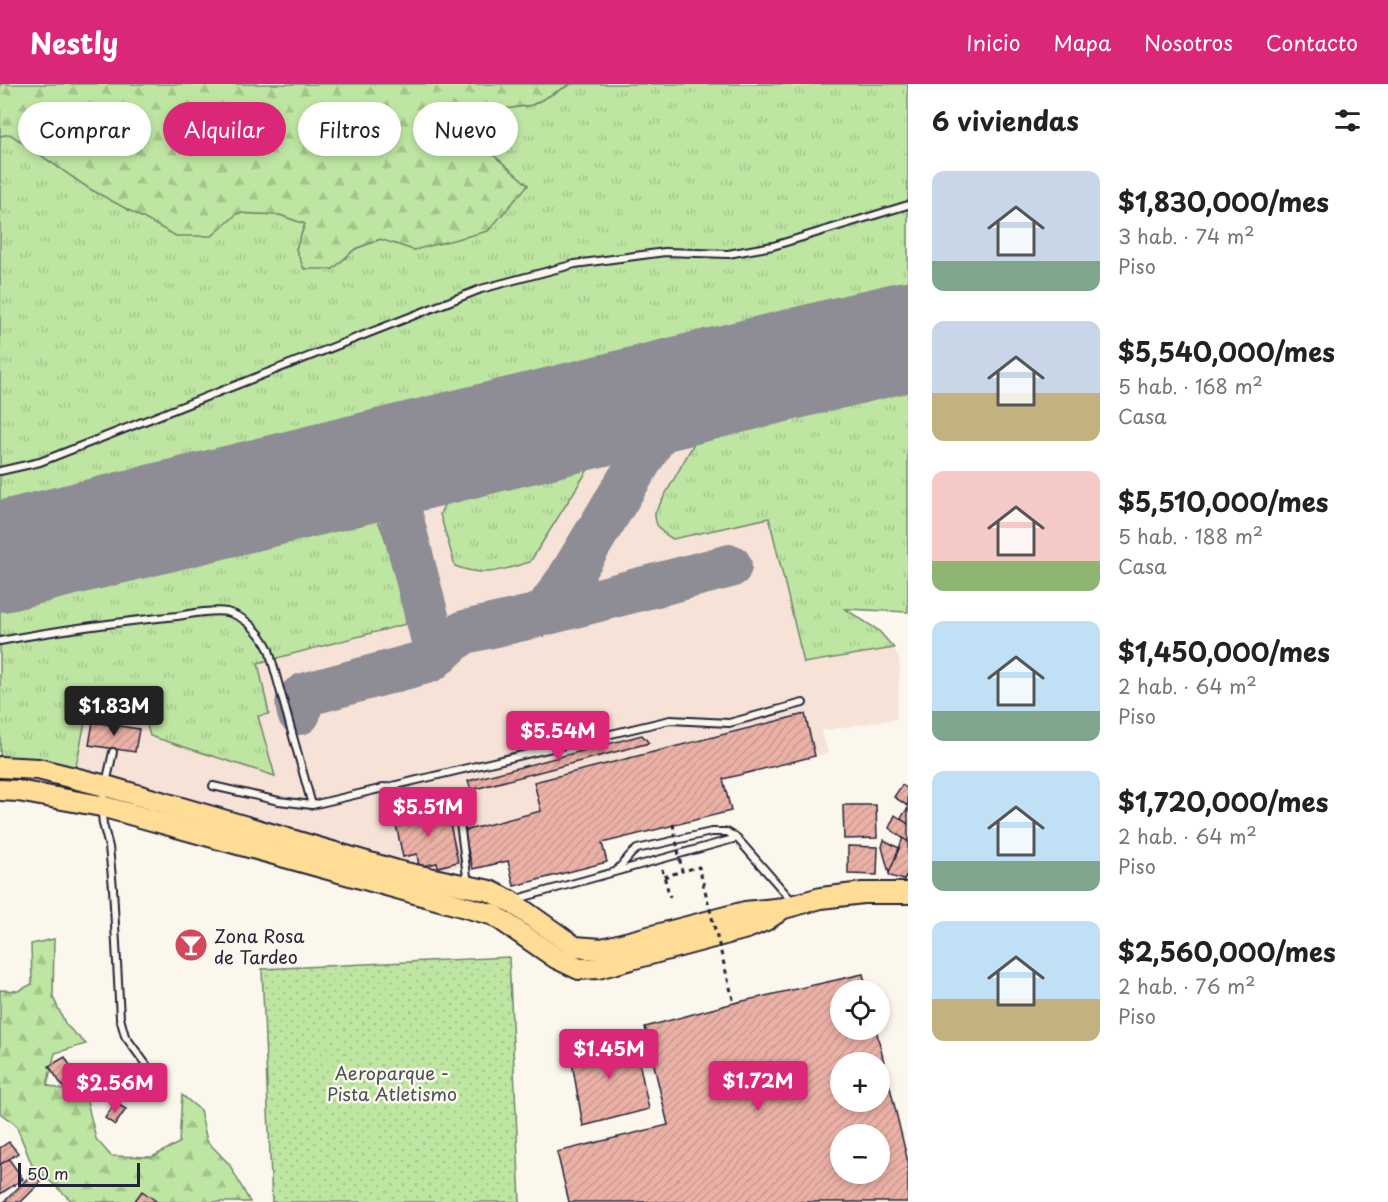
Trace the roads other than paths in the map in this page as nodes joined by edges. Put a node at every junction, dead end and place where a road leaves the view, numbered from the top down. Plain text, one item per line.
1 (908, 205) edge
2 (0, 471) edge
3 (0, 641) edge
4 (803, 704) dead end
5 (113, 752) dead end
6 (0, 767) edge
7 (106, 786) junction
8 (213, 786) dead end
9 (382, 787) junction
10 (0, 790) edge
11 (312, 805) junction
12 (101, 806) junction
13 (737, 838) junction
14 (617, 870) junction
15 (468, 884) junction
16 (908, 893) edge
17 (510, 901) junction
18 (790, 906) junction
19 (153, 1074) dead end

1 - 2 lane
3 - 11 lane
4 - 9 lane
5 - 7 lane
6 - 7 main road
7 - 12 lane
7 - 15 main road
8 - 11 lane
9 - 11 lane
9 - 15 lane
10 - 12 main road
12 - 18 main road
12 - 19 lane
13 - 14 lane
13 - 14 lane
13 - 18 lane
14 - 17 lane
15 - 17 main road
16 - 18 main road
17 - 18 main road

